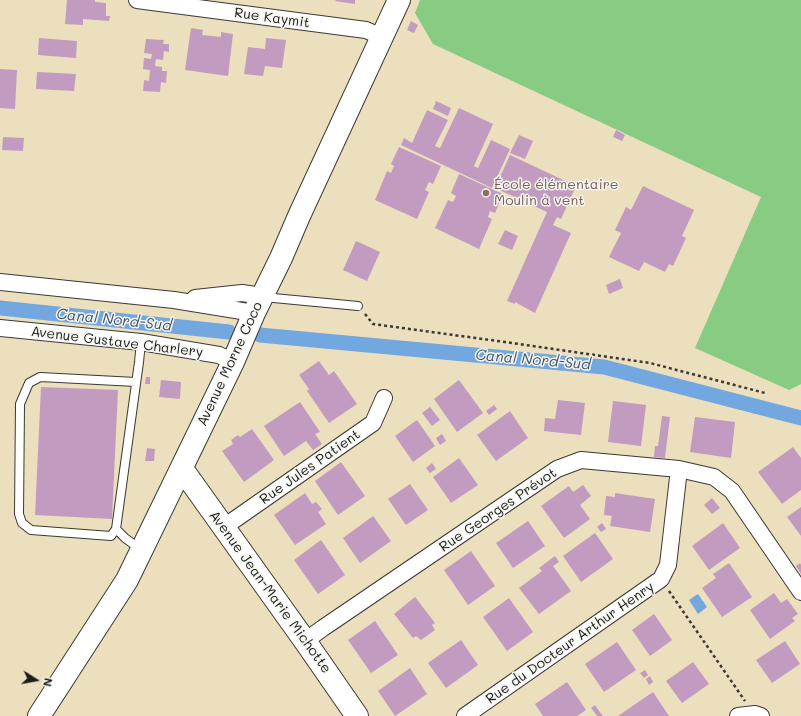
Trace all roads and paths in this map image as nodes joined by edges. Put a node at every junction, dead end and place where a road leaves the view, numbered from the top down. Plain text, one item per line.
1 (137, 0) edge
2 (399, 0) edge
3 (382, 37) junction
4 (0, 282) edge
5 (258, 305) junction
6 (358, 306) joint
7 (0, 328) edge
8 (141, 342) junction
9 (233, 362) junction
10 (136, 382) junction
11 (765, 393) dead end
12 (384, 398) dead end
13 (679, 469) junction
14 (180, 472) junction
15 (224, 527) junction
16 (116, 529) junction
17 (142, 550) junction
18 (661, 579) junction
19 (801, 592) edge
20 (305, 641) junction
21 (758, 715) edge
22 (39, 716) edge
23 (357, 716) edge
24 (465, 716) edge
25 (738, 716) edge

1 - 3 street, Rue Kaymit
2 - 3 street, Avenue Morne Coco
3 - 5 street, Avenue Morne Coco
4 - 5 street
5 - 6 lane
5 - 9 street, Avenue Morne Coco
6 - 11 path
7 - 8 street, Avenue Gustave Charlery
8 - 9 street, Avenue Gustave Charlery
8 - 10 lane
9 - 14 street, Avenue Morne Coco
10 - 16 lane
10 - 16 lane
12 - 15 street, Rue Jules Patient
13 - 18 street, Rue du Docteur Arthur Henry
13 - 19 street, Rue Georges Prévot
13 - 20 street, Rue Georges Prévot
14 - 15 street, Avenue Jean-Marie Michotte
14 - 17 street, Avenue Morne Coco
15 - 20 street, Avenue Jean-Marie Michotte
16 - 17 lane
17 - 22 street, Avenue Morne Coco
18 - 21 path
18 - 24 street, Rue du Docteur Arthur Henry
20 - 23 street, Avenue Jean-Marie Michotte
21 - 25 street

